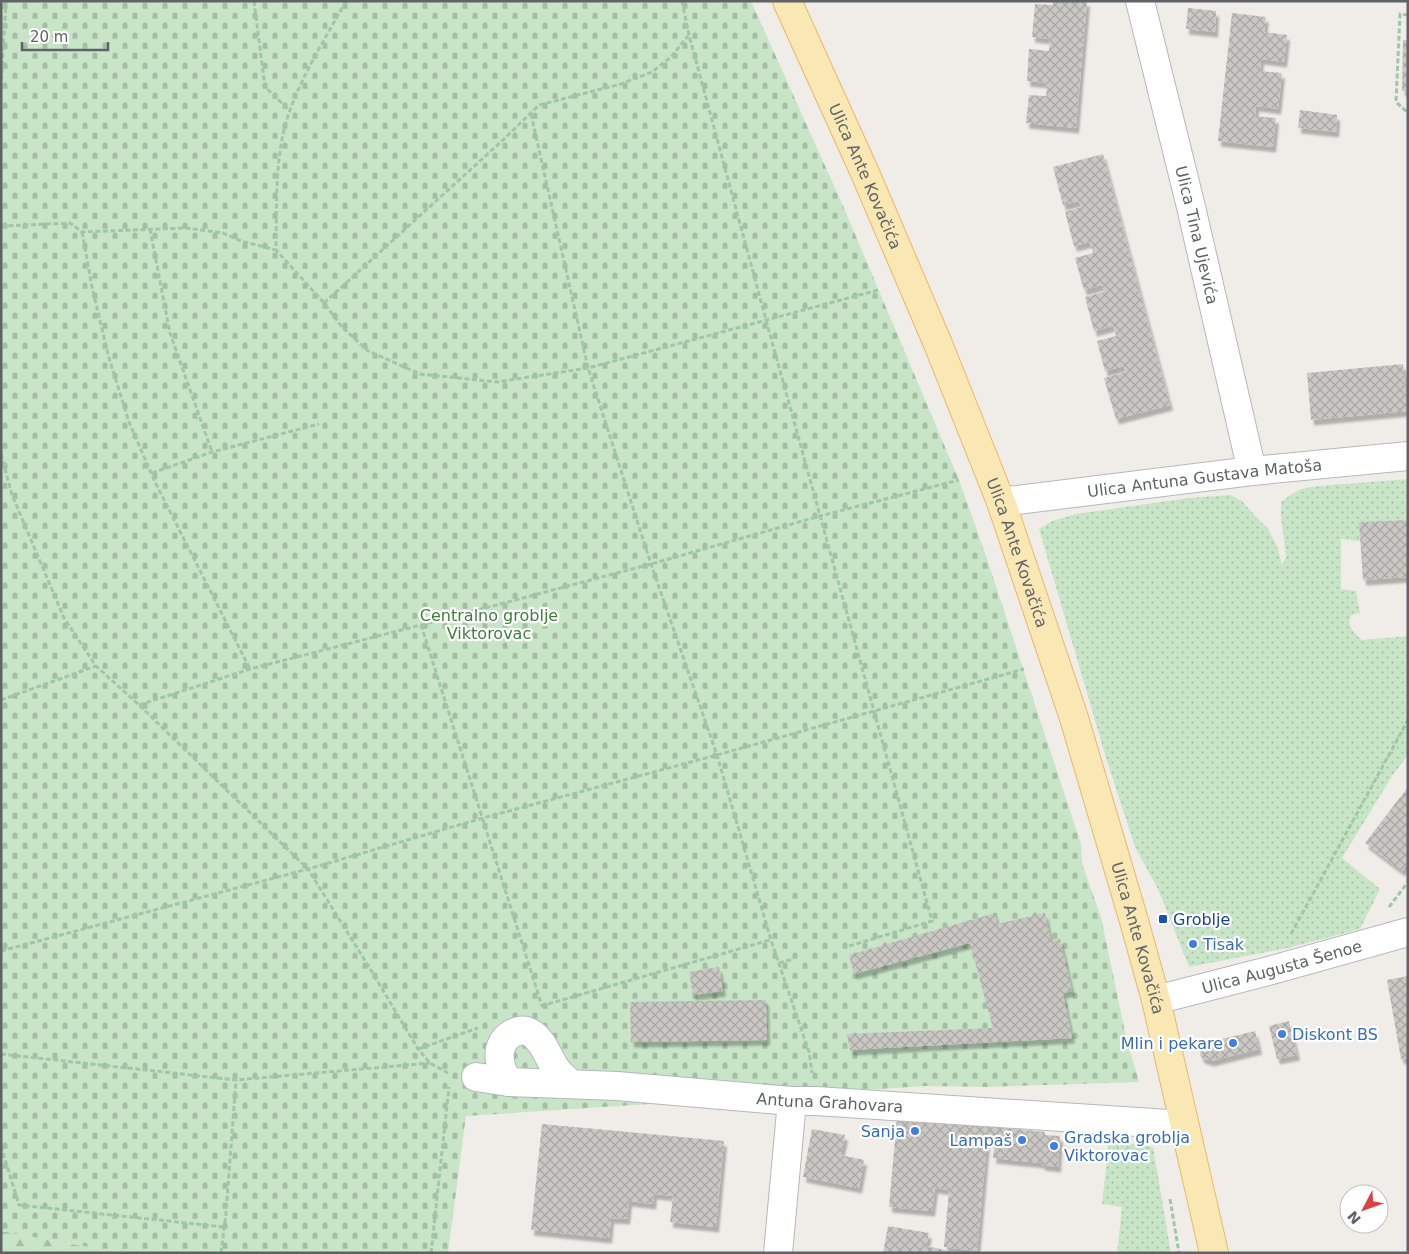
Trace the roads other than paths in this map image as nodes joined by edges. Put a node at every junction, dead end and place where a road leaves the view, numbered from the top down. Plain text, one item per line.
1 (787, 1) edge
2 (1140, 1) edge
3 (1408, 456) edge
4 (1252, 471) junction
5 (1000, 502) junction
6 (1408, 932) edge
7 (1156, 1000) junction
8 (463, 1075) road end
9 (509, 1082) junction
10 (570, 1083) junction
11 (804, 1101) junction
12 (1184, 1125) junction
13 (778, 1253) edge
14 (1214, 1253) edge

1 - 5 main road, Ulica Ante Kovačića
2 - 4 street, Ulica Tina Ujevića
3 - 4 street, Ulica Antuna Gustava Matoša
4 - 5 street, Ulica Antuna Gustava Matoša
5 - 7 main road, Ulica Ante Kovačića
6 - 7 street, Ulica Augusta Šenoe
7 - 12 main road, Ulica Ante Kovačića
8 - 9 street, Antuna Grahovara
9 - 10 street, Antuna Grahovara
9 - 10 street
10 - 11 street, Antuna Grahovara
11 - 12 street, Antuna Grahovara
11 - 13 street
12 - 14 main road, Ulica Ante Kovačića

